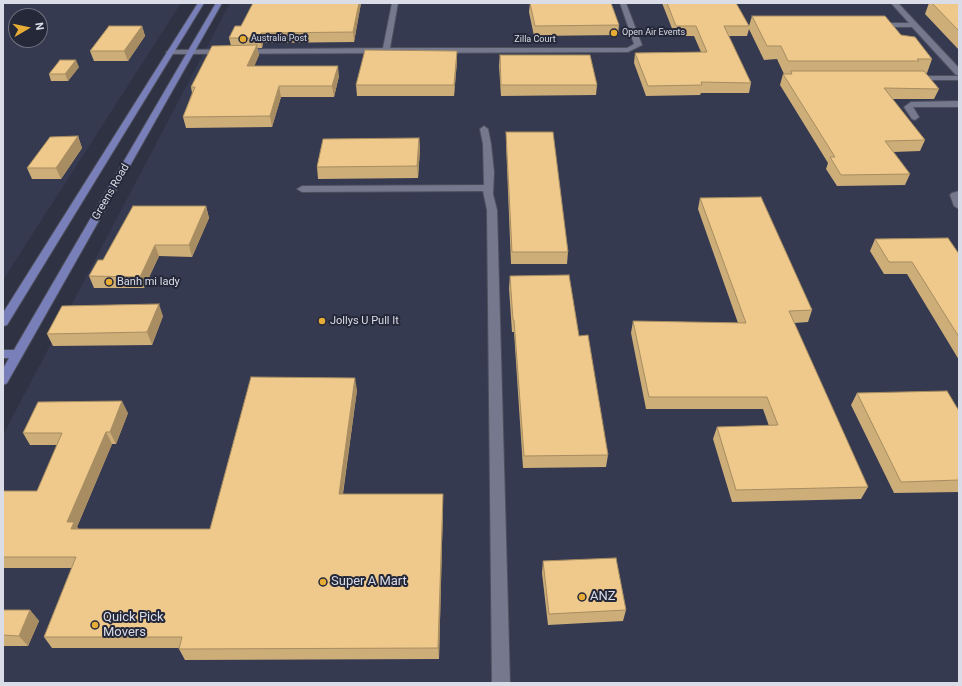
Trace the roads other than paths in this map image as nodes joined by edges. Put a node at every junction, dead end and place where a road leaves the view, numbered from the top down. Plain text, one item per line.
1 (201, 3) edge
2 (219, 3) edge
3 (395, 3) edge
4 (624, 3) edge
5 (894, 3) edge
6 (868, 25) edge
7 (914, 25) junction
8 (386, 50) junction
9 (170, 52) junction
10 (191, 52) junction
11 (959, 73) edge
12 (904, 78) edge
13 (959, 78) edge
14 (959, 104) edge
15 (915, 117) dead end
16 (484, 129) dead end
17 (488, 188) junction
18 (302, 189) dead end
19 (959, 194) edge
20 (959, 206) edge
21 (3, 322) edge
22 (3, 354) edge
23 (18, 354) junction
24 (3, 380) edge
25 (501, 683) edge

1 - 9 main road, Greens Road
2 - 10 main road, Greens Road
3 - 8 street
4 - 8 street, Zilla Court
5 - 7 street
6 - 7 street
7 - 11 street
8 - 10 street
9 - 10 street
9 - 21 main road, Greens Road
10 - 23 main road, Greens Road
12 - 13 street
14 - 15 street
16 - 17 street
17 - 18 street
17 - 25 street
19 - 20 street
22 - 23 main road
23 - 24 main road, Greens Road

